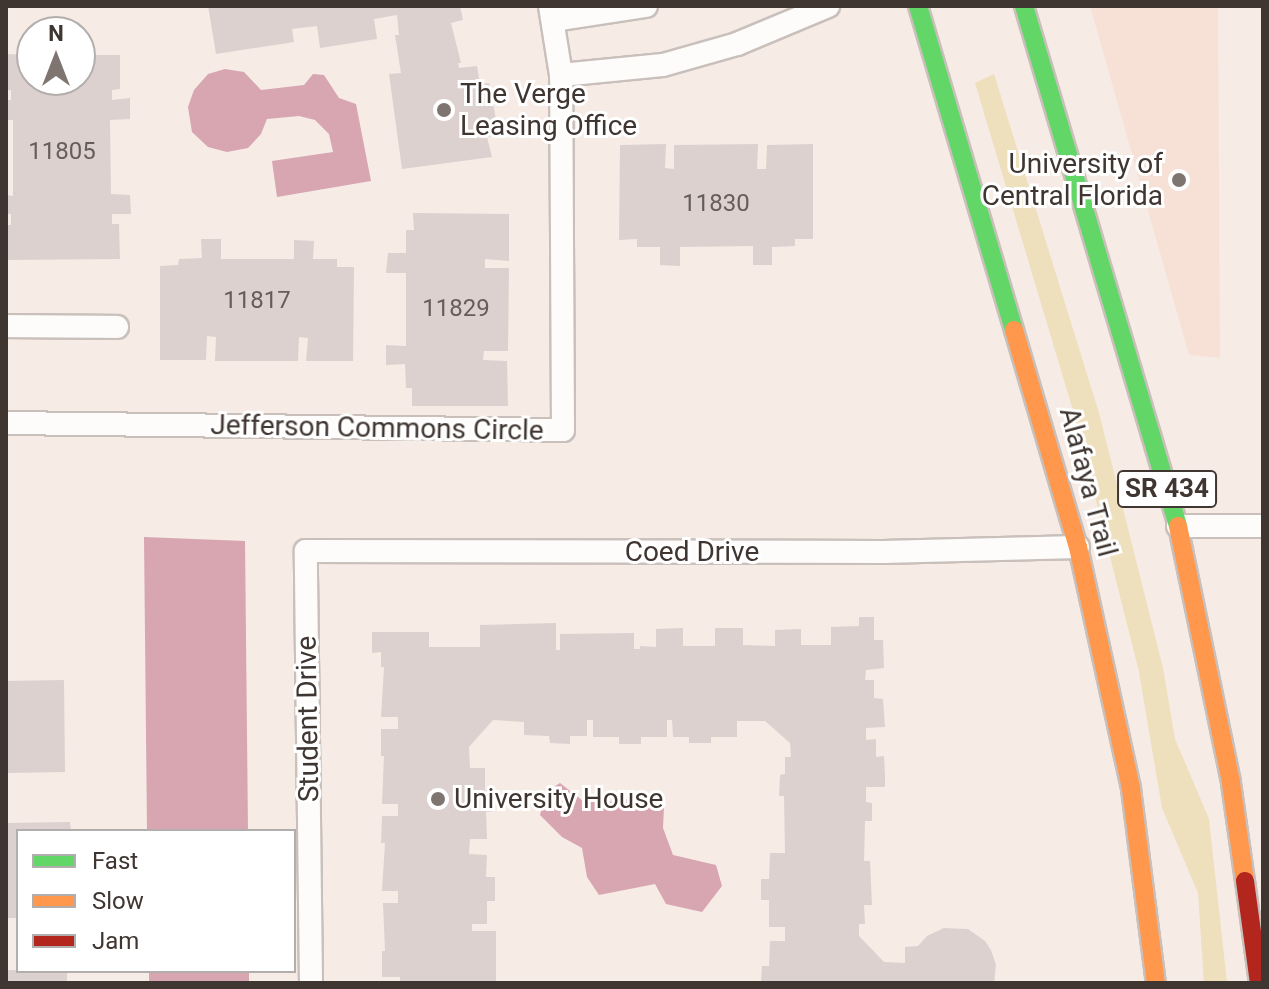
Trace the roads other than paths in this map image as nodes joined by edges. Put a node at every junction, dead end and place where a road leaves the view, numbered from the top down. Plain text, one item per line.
1 (646, 6) edge
2 (828, 6) edge
3 (918, 6) edge
4 (1024, 6) edge
5 (552, 13) edge
6 (561, 75) junction
7 (6, 326) edge
8 (117, 327) dead end
9 (6, 423) edge
10 (1178, 526) junction
11 (1263, 526) edge
12 (1078, 547) junction
13 (306, 551) joint
14 (311, 983) edge
15 (1156, 983) edge
16 (1259, 983) edge

1 - 5 lane
2 - 6 lane
3 - 12 main road, Alafaya Trail
4 - 10 main road, SR 434
5 - 6 lane, Jefferson Commons Circle
6 - 9 lane, Jefferson Commons Circle
7 - 8 lane
10 - 11 lane
10 - 16 main road, SR 434
12 - 13 lane, Coed Drive
12 - 15 main road, Alafaya Trail
13 - 14 lane, Student Drive

